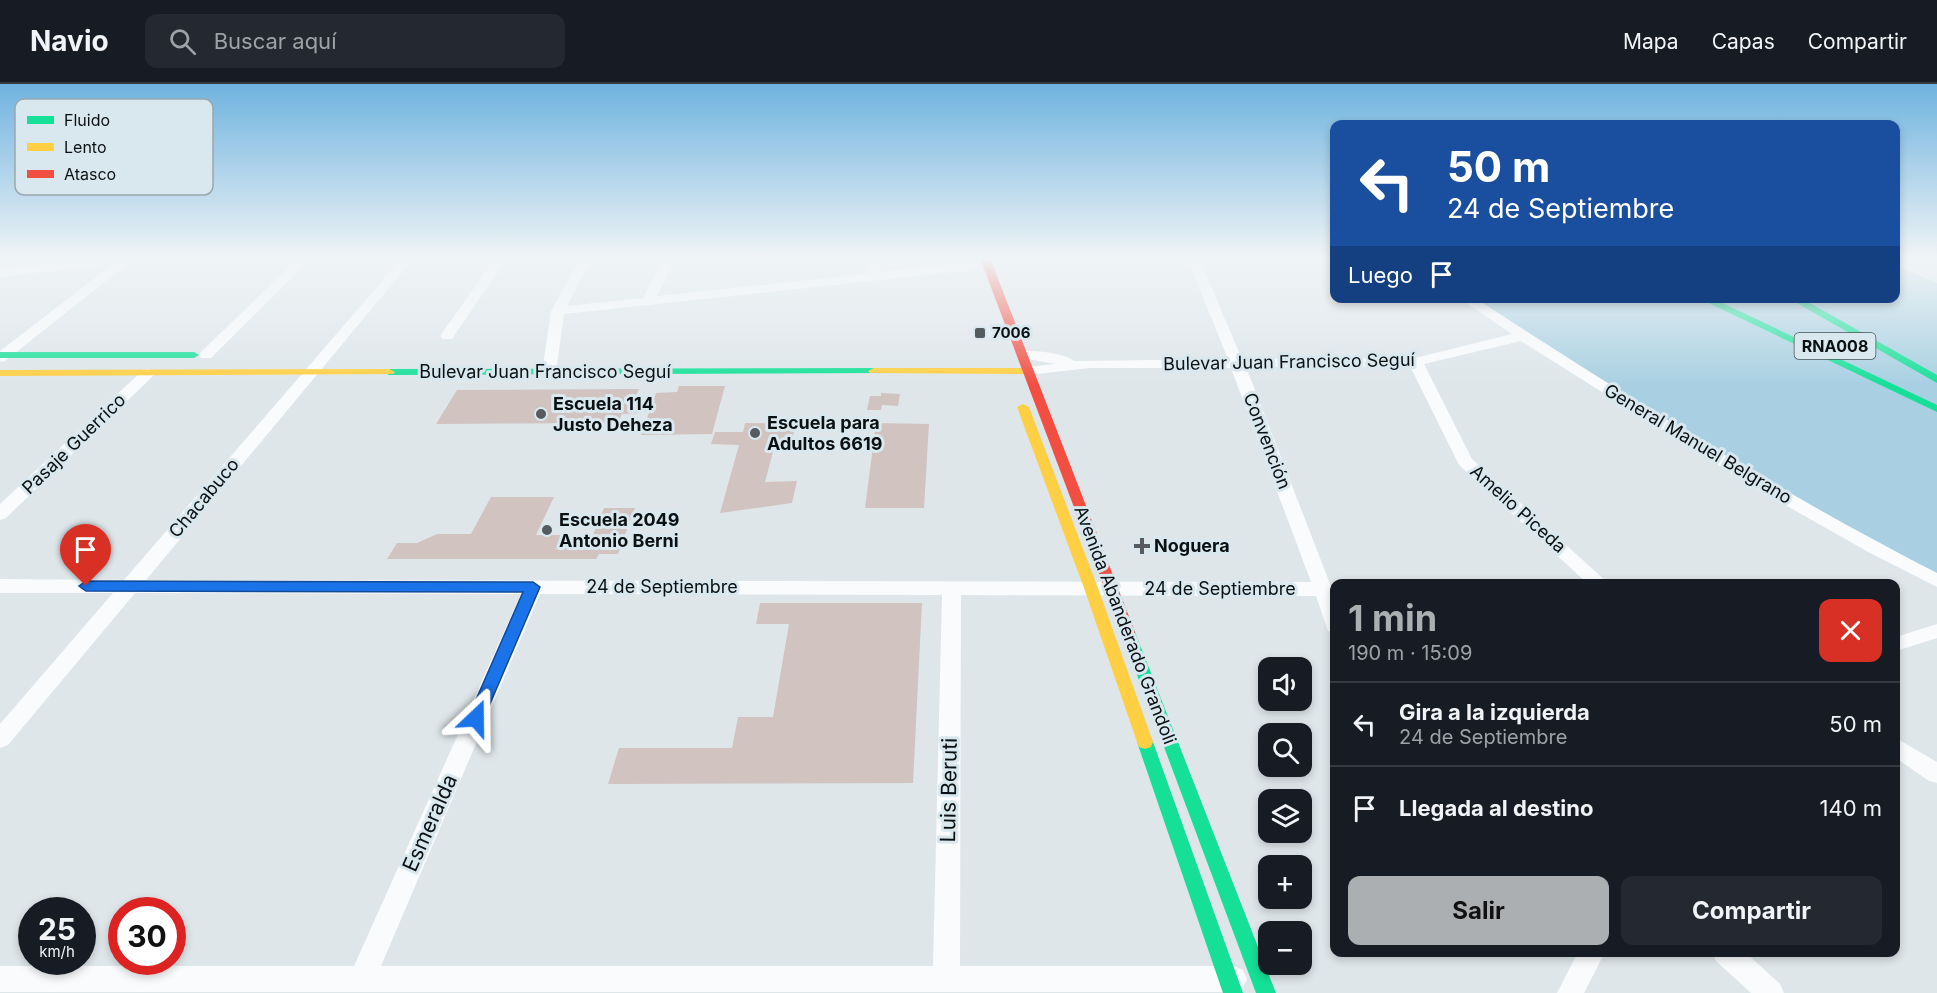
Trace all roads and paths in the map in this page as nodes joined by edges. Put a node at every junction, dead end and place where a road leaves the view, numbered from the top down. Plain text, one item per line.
1 (75, 300) edge
2 (262, 300) edge
3 (372, 300) edge
4 (472, 300) edge
5 (564, 300) edge
6 (653, 300) edge
7 (1002, 300) edge
8 (1211, 300) edge
9 (648, 301) joint
10 (1473, 303) edge
11 (1689, 303) dead end
12 (1713, 303) edge
13 (1744, 303) edge
14 (1802, 303) edge
15 (558, 311) junction
16 (447, 336) dead end
17 (1523, 336) junction
18 (1808, 350) junction
19 (1023, 354) junction
20 (206, 355) junction
21 (230, 355) dead end
22 (302, 355) dead end
23 (326, 355) junction
24 (1004, 355) joint
25 (2, 356) edge
26 (1415, 362) junction
27 (1237, 363) junction
28 (1089, 364) junction
29 (1029, 371) junction
30 (311, 372) junction
31 (549, 372) junction
32 (0, 373) edge
33 (148, 373) junction
34 (1937, 380) edge
35 (1014, 382) junction
36 (1937, 392) edge
37 (1937, 409) edge
38 (0, 514) edge
39 (1595, 579) edge
40 (1937, 581) edge
41 (0, 586) edge
42 (130, 586) junction
43 (533, 587) junction
44 (952, 588) junction
45 (1090, 588) junction
46 (1110, 588) junction
47 (1323, 589) junction
48 (1330, 611) edge
49 (1937, 631) edge
50 (1900, 643) edge
51 (0, 739) edge
52 (1900, 750) edge
53 (1937, 774) edge
54 (1589, 957) edge
55 (1731, 957) edge
56 (0, 979) edge
57 (359, 986) edge
58 (946, 986) edge
59 (1230, 986) edge
60 (1263, 986) edge
61 (1570, 993) edge
62 (1771, 993) edge

1 - 25 street
2 - 20 street
3 - 23 street, Chacabuco
4 - 16 street
5 - 15 street
6 - 9 street
7 - 19 main road, Avenida Abanderado Grandoli
8 - 27 street, Convención
9 - 15 street
10 - 17 street, General Manuel Belgrano
11 - 18 main road
12 - 18 main road, RNA008
13 - 36 main road, RNA008
14 - 34 main road, RNA008
15 - 31 street
17 - 26 street, Bulevar Juan Francisco Seguí
17 - 40 street, General Manuel Belgrano
18 - 37 main road, RNA008
19 - 24 main road, Bulevar Juan Francisco Seguí
19 - 28 street, Bulevar Juan Francisco Seguí
19 - 29 main road, Avenida Abanderado Grandoli
20 - 21 main road
20 - 25 main road
22 - 23 main road
23 - 30 street, Chacabuco
24 - 35 main road, Avenida Abanderado Grandoli
26 - 27 street, Bulevar Juan Francisco Seguí
26 - 39 street, Amelio Piceda
27 - 28 street, Bulevar Juan Francisco Seguí
27 - 47 street, Convención
28 - 29 street, Bulevar Juan Francisco Seguí
29 - 35 main road, Bulevar Juan Francisco Seguí
29 - 46 main road, Avenida Abanderado Grandoli
30 - 31 main road, Bulevar Juan Francisco Seguí
30 - 33 main road, Bulevar Juan Francisco Seguí
30 - 42 street, Chacabuco
31 - 35 main road, Bulevar Juan Francisco Seguí
32 - 33 main road, Bulevar Juan Francisco Seguí
33 - 38 street, Pasaje Guerrico
35 - 45 main road, Avenida Abanderado Grandoli
41 - 42 street, 24 de Septiembre
42 - 43 street, 24 de Septiembre
42 - 51 street, Chacabuco
43 - 44 street, 24 de Septiembre
43 - 57 street, Esmeralda
44 - 45 street, 24 de Septiembre
44 - 58 street, Luis Beruti
45 - 46 street, 24 de Septiembre
45 - 59 main road, Avenida Abanderado Grandoli
46 - 47 street, 24 de Septiembre
46 - 60 main road, Avenida Abanderado Grandoli
47 - 48 street, Convención
49 - 50 street
52 - 53 street
54 - 61 street
55 - 62 street
56 - 57 street
57 - 58 street
58 - 59 street
59 - 60 street

